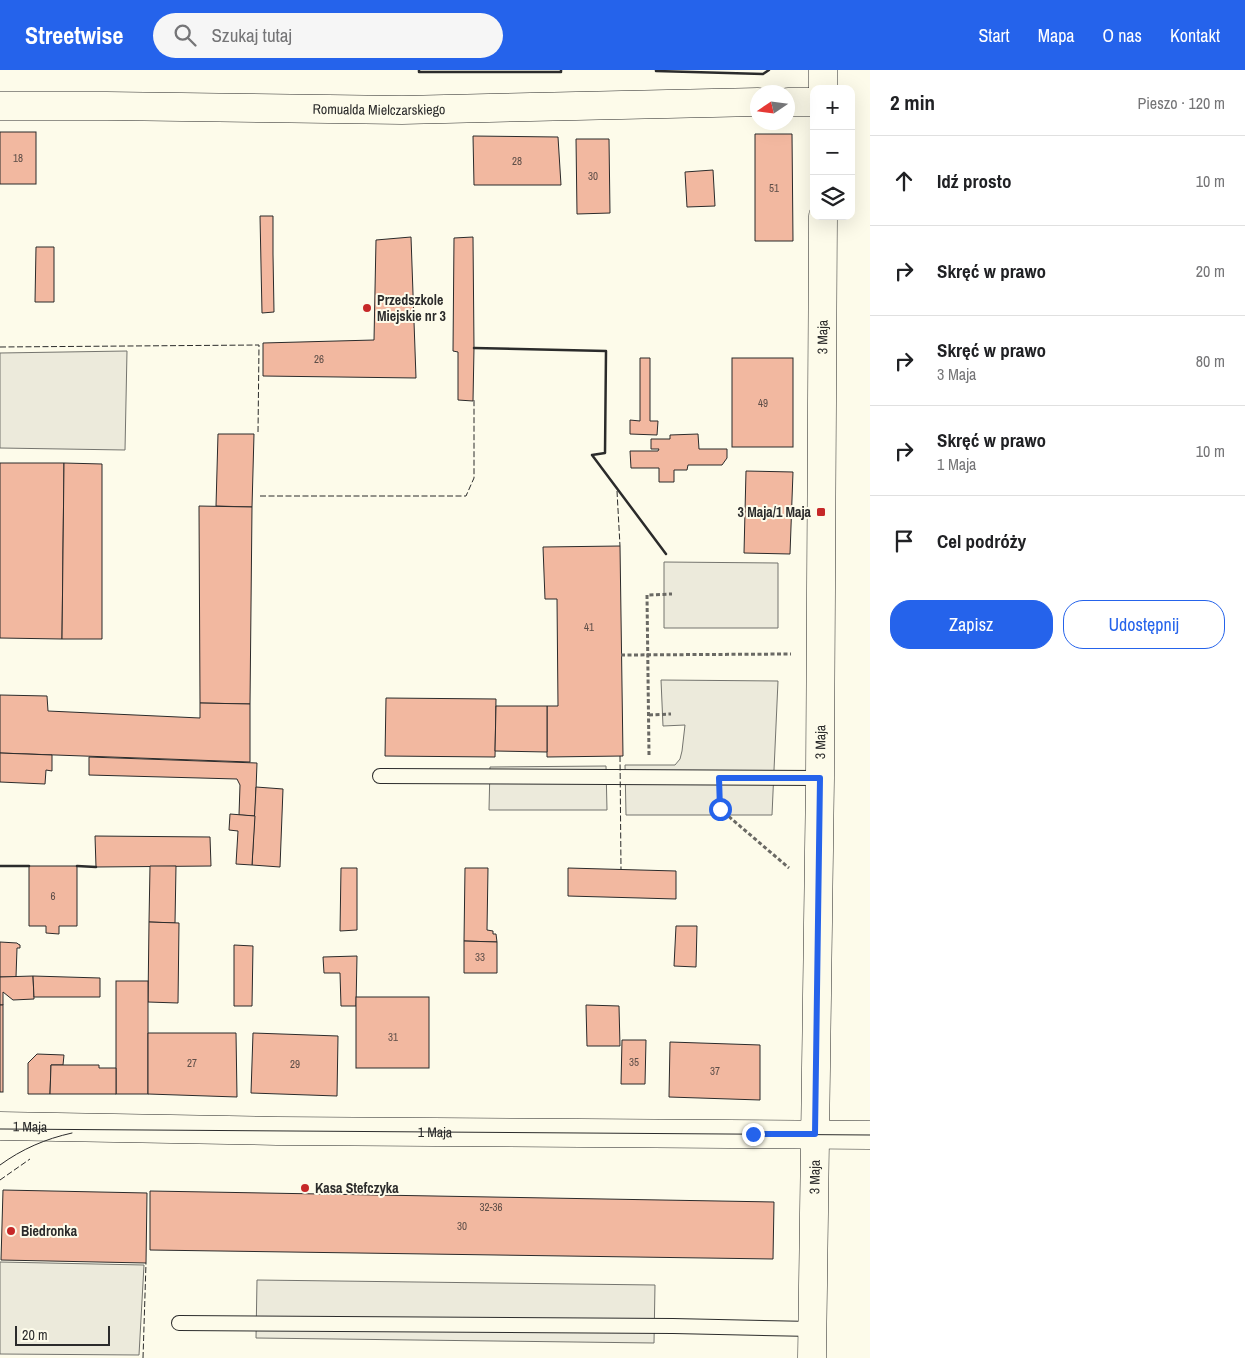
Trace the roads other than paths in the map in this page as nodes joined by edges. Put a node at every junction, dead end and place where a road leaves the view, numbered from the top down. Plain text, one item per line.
1 (823, 70) edge
2 (823, 85) edge
3 (750, 102) edge
4 (795, 102) edge
5 (810, 102) edge
6 (0, 106) edge
7 (824, 220) edge
8 (380, 776) dead end
9 (820, 778) junction
10 (0, 1126) edge
11 (815, 1134) junction
12 (870, 1135) edge
13 (179, 1324) dead end
14 (813, 1330) junction
15 (812, 1358) edge

1 - 2 street
3 - 6 street, Romualda Mielczarskiego
4 - 5 street
7 - 9 street, 3 Maja
8 - 9 lane
9 - 11 street, 3 Maja
10 - 11 street, 1 Maja
11 - 12 street, 1 Maja
11 - 14 street, 3 Maja
13 - 14 lane
14 - 15 street, 3 Maja

